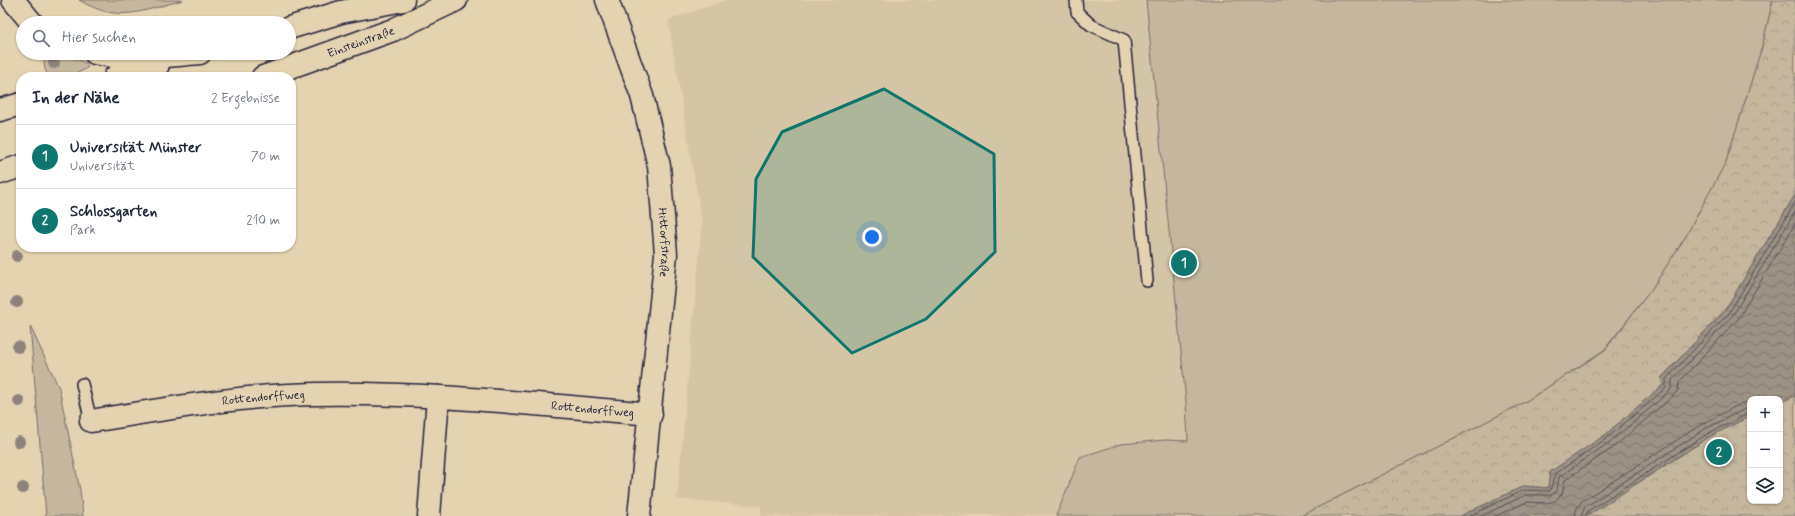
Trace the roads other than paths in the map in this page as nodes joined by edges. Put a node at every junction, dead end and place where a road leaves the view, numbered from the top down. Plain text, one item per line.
1 (13, 0) edge
2 (403, 0) edge
3 (456, 0) edge
4 (607, 0) edge
5 (1076, 0) edge
6 (26, 16) edge
7 (296, 26) edge
8 (175, 60) edge
9 (133, 72) edge
10 (277, 72) edge
11 (16, 105) edge
12 (0, 110) edge
13 (16, 168) edge
14 (0, 173) edge
15 (1147, 281) dead end
16 (82, 384) dead end
17 (438, 397) junction
18 (651, 414) junction
19 (92, 421) joint
20 (429, 516) edge
21 (639, 516) edge

1 - 6 street
2 - 7 street
3 - 10 street, Einsteinstraße
4 - 18 street, Hittorfstraße
5 - 15 lane
8 - 9 street
11 - 12 street
13 - 14 street
16 - 19 lane
17 - 18 street, Rottendorffweg
17 - 19 street, Rottendorffweg
17 - 20 street
18 - 21 street, Hittorfstraße

